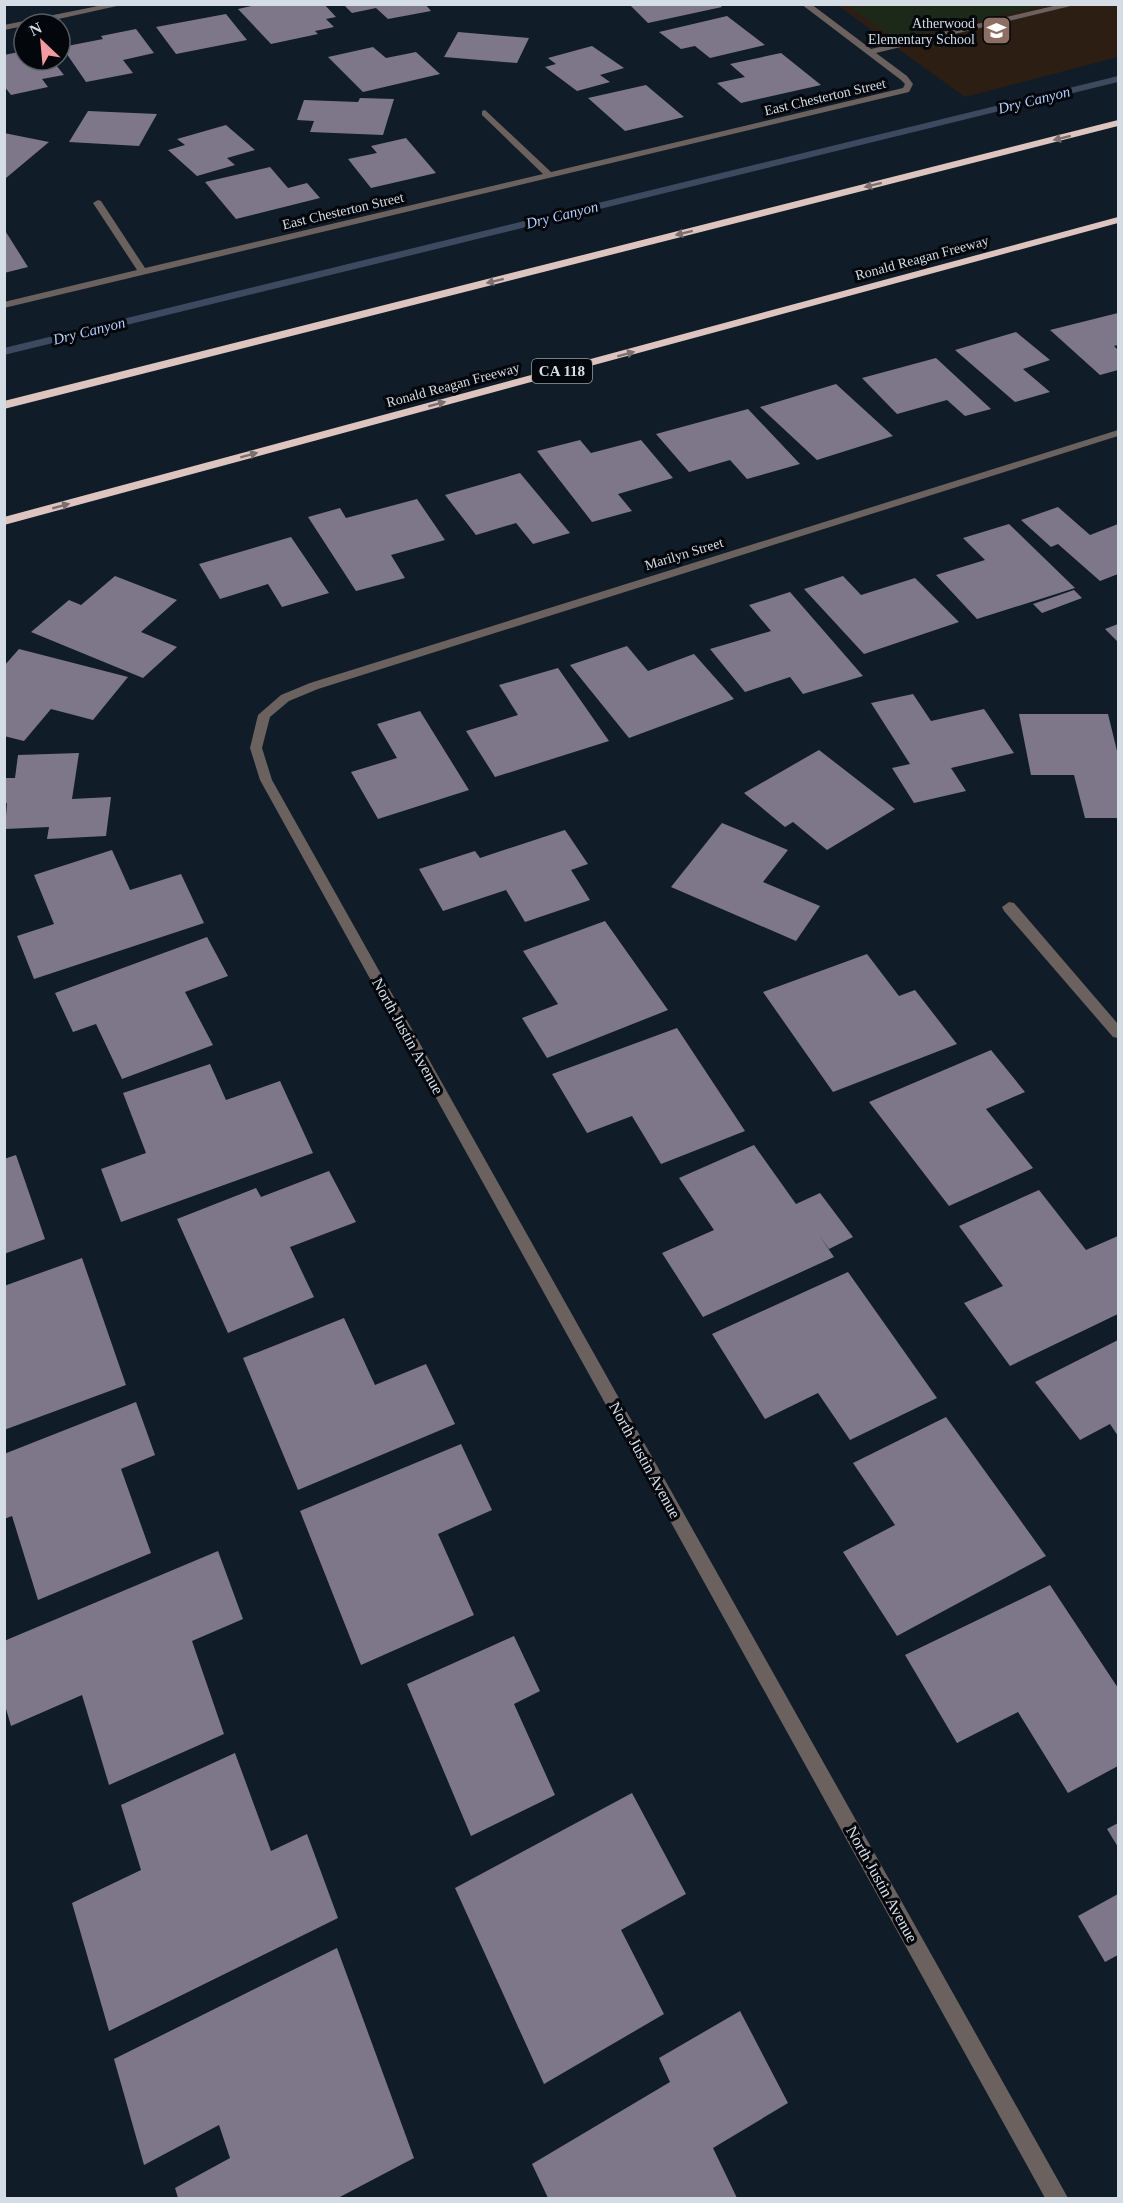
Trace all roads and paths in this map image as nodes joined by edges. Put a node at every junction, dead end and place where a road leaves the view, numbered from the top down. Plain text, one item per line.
1 (122, 4) edge
2 (805, 4) edge
3 (1075, 4) edge
4 (4, 27) edge
5 (869, 52) junction
6 (485, 113) dead end
7 (1119, 123) edge
8 (550, 176) junction
9 (98, 203) dead end
10 (1119, 220) edge
11 (143, 272) junction
12 (4, 306) edge
13 (4, 405) edge
14 (1119, 433) edge
15 (4, 521) edge
16 (264, 716) joint
17 (1009, 907) dead end
18 (1119, 1033) edge
19 (1057, 2199) edge

1 - 4 street
2 - 5 street
3 - 5 street
5 - 8 street, East Chesterton Street
6 - 8 street
7 -> 13 highway
8 - 11 street, East Chesterton Street
9 - 11 street
15 -> 10 highway, Ronald Reagan Freeway / CA 118
11 - 12 street, East Chesterton Street
14 - 16 street, Marilyn Street
16 - 19 street, North Justin Avenue
17 - 18 street

